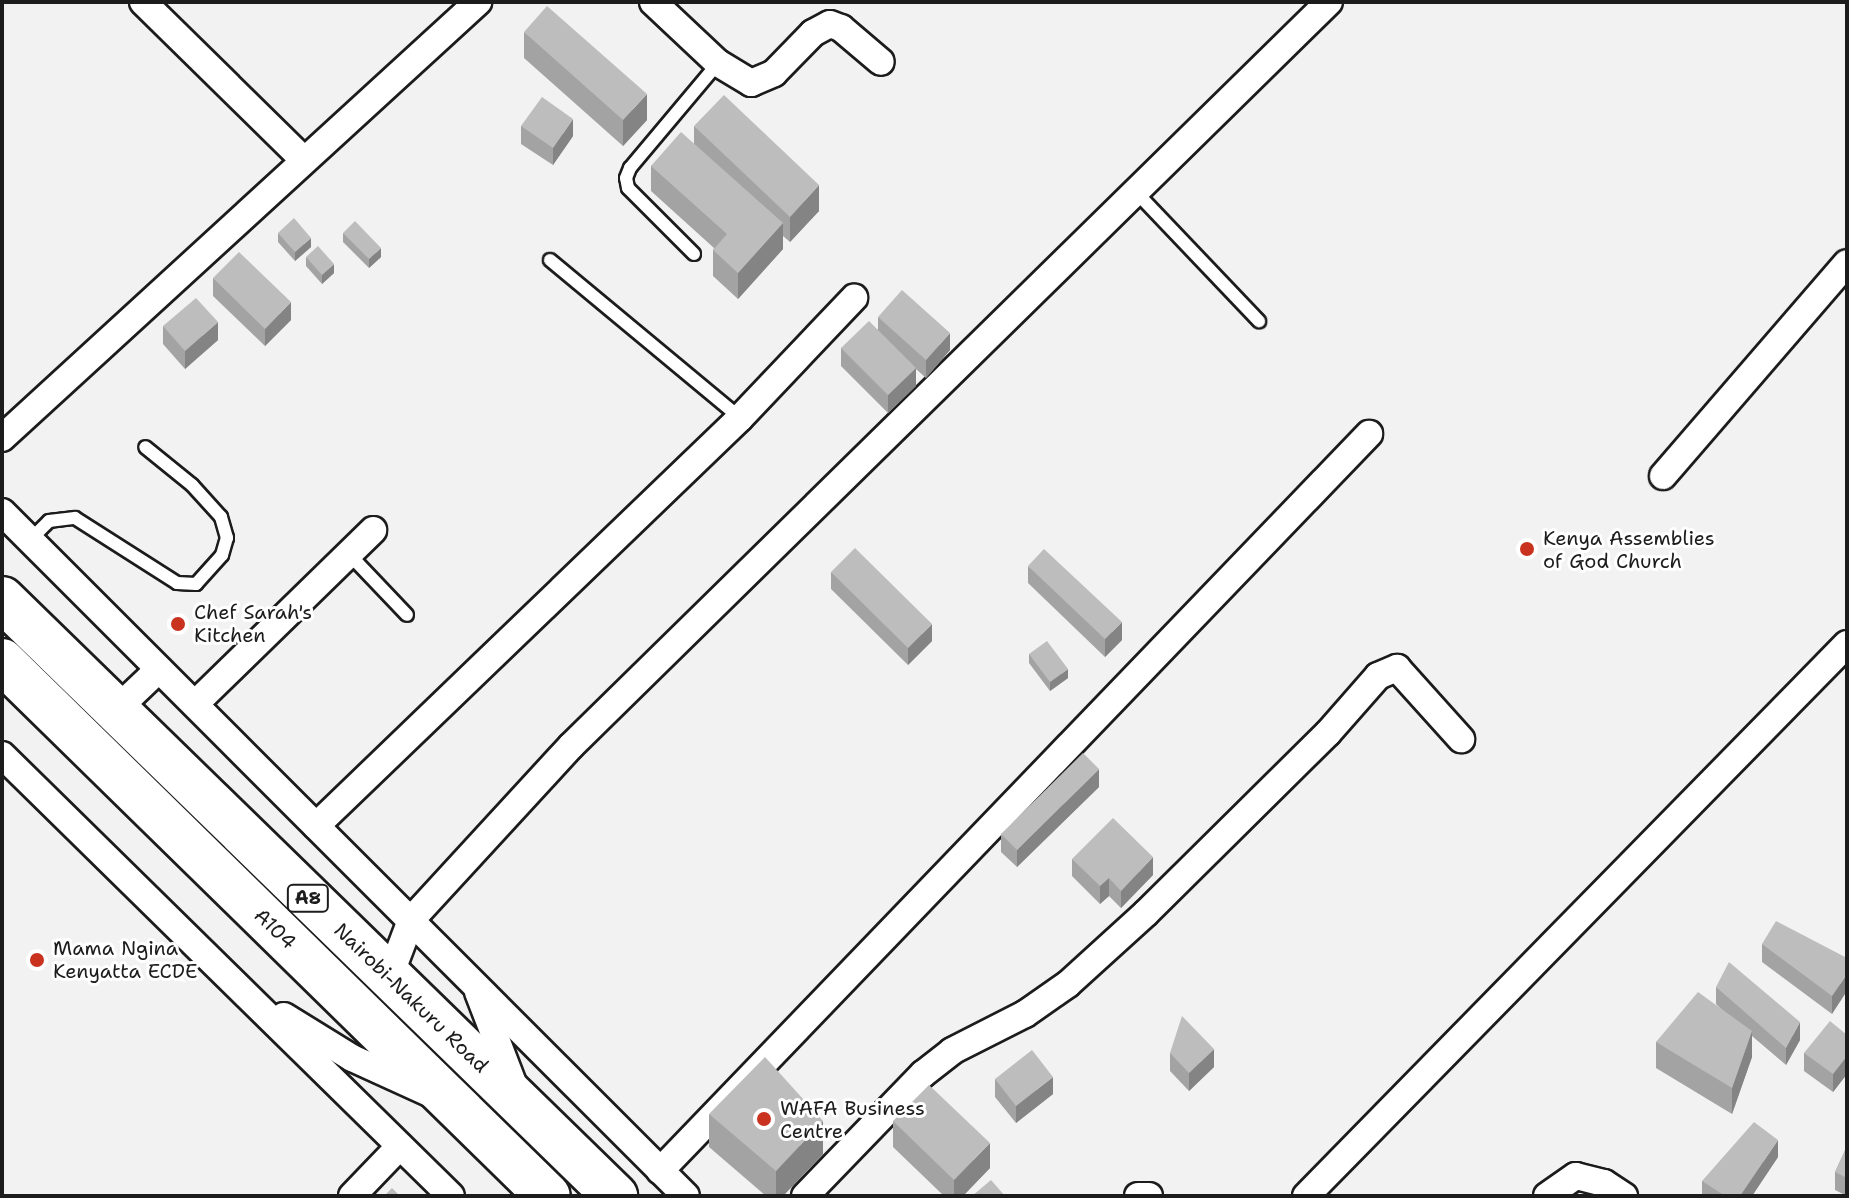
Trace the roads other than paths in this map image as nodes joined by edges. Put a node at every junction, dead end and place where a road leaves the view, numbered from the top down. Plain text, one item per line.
1 (143, 2) edge
2 (478, 2) edge
3 (653, 2) edge
4 (1329, 2) edge
5 (881, 62) dead end
6 (718, 63) junction
7 (303, 159) junction
8 (1135, 191) junction
9 (694, 254) dead end
10 (550, 260) dead end
11 (1847, 263) edge
12 (854, 298) dead end
13 (1259, 321) dead end
14 (740, 418) junction
15 (1369, 434) dead end
16 (2, 438) edge
17 (145, 447) dead end
18 (1663, 476) dead end
19 (2, 512) edge
20 (373, 530) dead end
21 (30, 540) junction
22 (349, 554) junction
23 (2, 599) edge
24 (407, 615) dead end
25 (1847, 644) edge
26 (2, 661) edge
27 (159, 669) junction
28 (195, 704) junction
29 (116, 710) junction
30 (1461, 739) dead end
31 (2, 755) edge
32 (316, 826) junction
33 (411, 920) junction
34 (389, 978) junction
35 (473, 982) junction
36 (234, 983) junction
37 (456, 1106) junction
38 (522, 1106) junction
39 (400, 1146) junction
40 (660, 1171) junction
41 (352, 1196) edge
42 (451, 1196) edge
43 (548, 1196) edge
44 (615, 1196) edge
45 (686, 1196) edge
46 (805, 1196) edge
47 (1138, 1196) edge
48 (1149, 1196) edge
49 (1306, 1196) edge
50 (1547, 1196) edge
51 (1624, 1196) edge

1 - 7 street
2 - 7 street
3 - 6 street
4 - 8 street
5 - 6 street
6 - 9 lane
7 - 16 street
8 - 13 lane
8 - 33 street
10 - 14 lane
11 - 18 street
12 - 14 street
14 - 32 street
15 - 40 street
17 - 21 lane
19 - 21 street
20 - 22 street
21 - 27 street
22 - 24 lane
22 - 28 street
23 - 29 highway, Nairobi-Nakuru Road / A8
25 - 49 street
26 - 37 highway, A104 / A8
27 - 28 street
27 - 29 street
28 - 32 street
29 - 34 highway, Nairobi-Nakuru Road / A8
30 - 46 street
31 - 36 street
32 - 33 street
33 - 34 street
33 - 35 street
34 - 38 highway, Nairobi-Nakuru Road / A8
35 - 38 street
35 - 40 street
36 - 37 street
36 - 39 street
37 - 43 highway, A104 / A8
38 - 44 highway, Nairobi-Nakuru Road / A8
39 - 41 street
39 - 42 street
40 - 45 street
47 - 48 street
50 - 51 street

